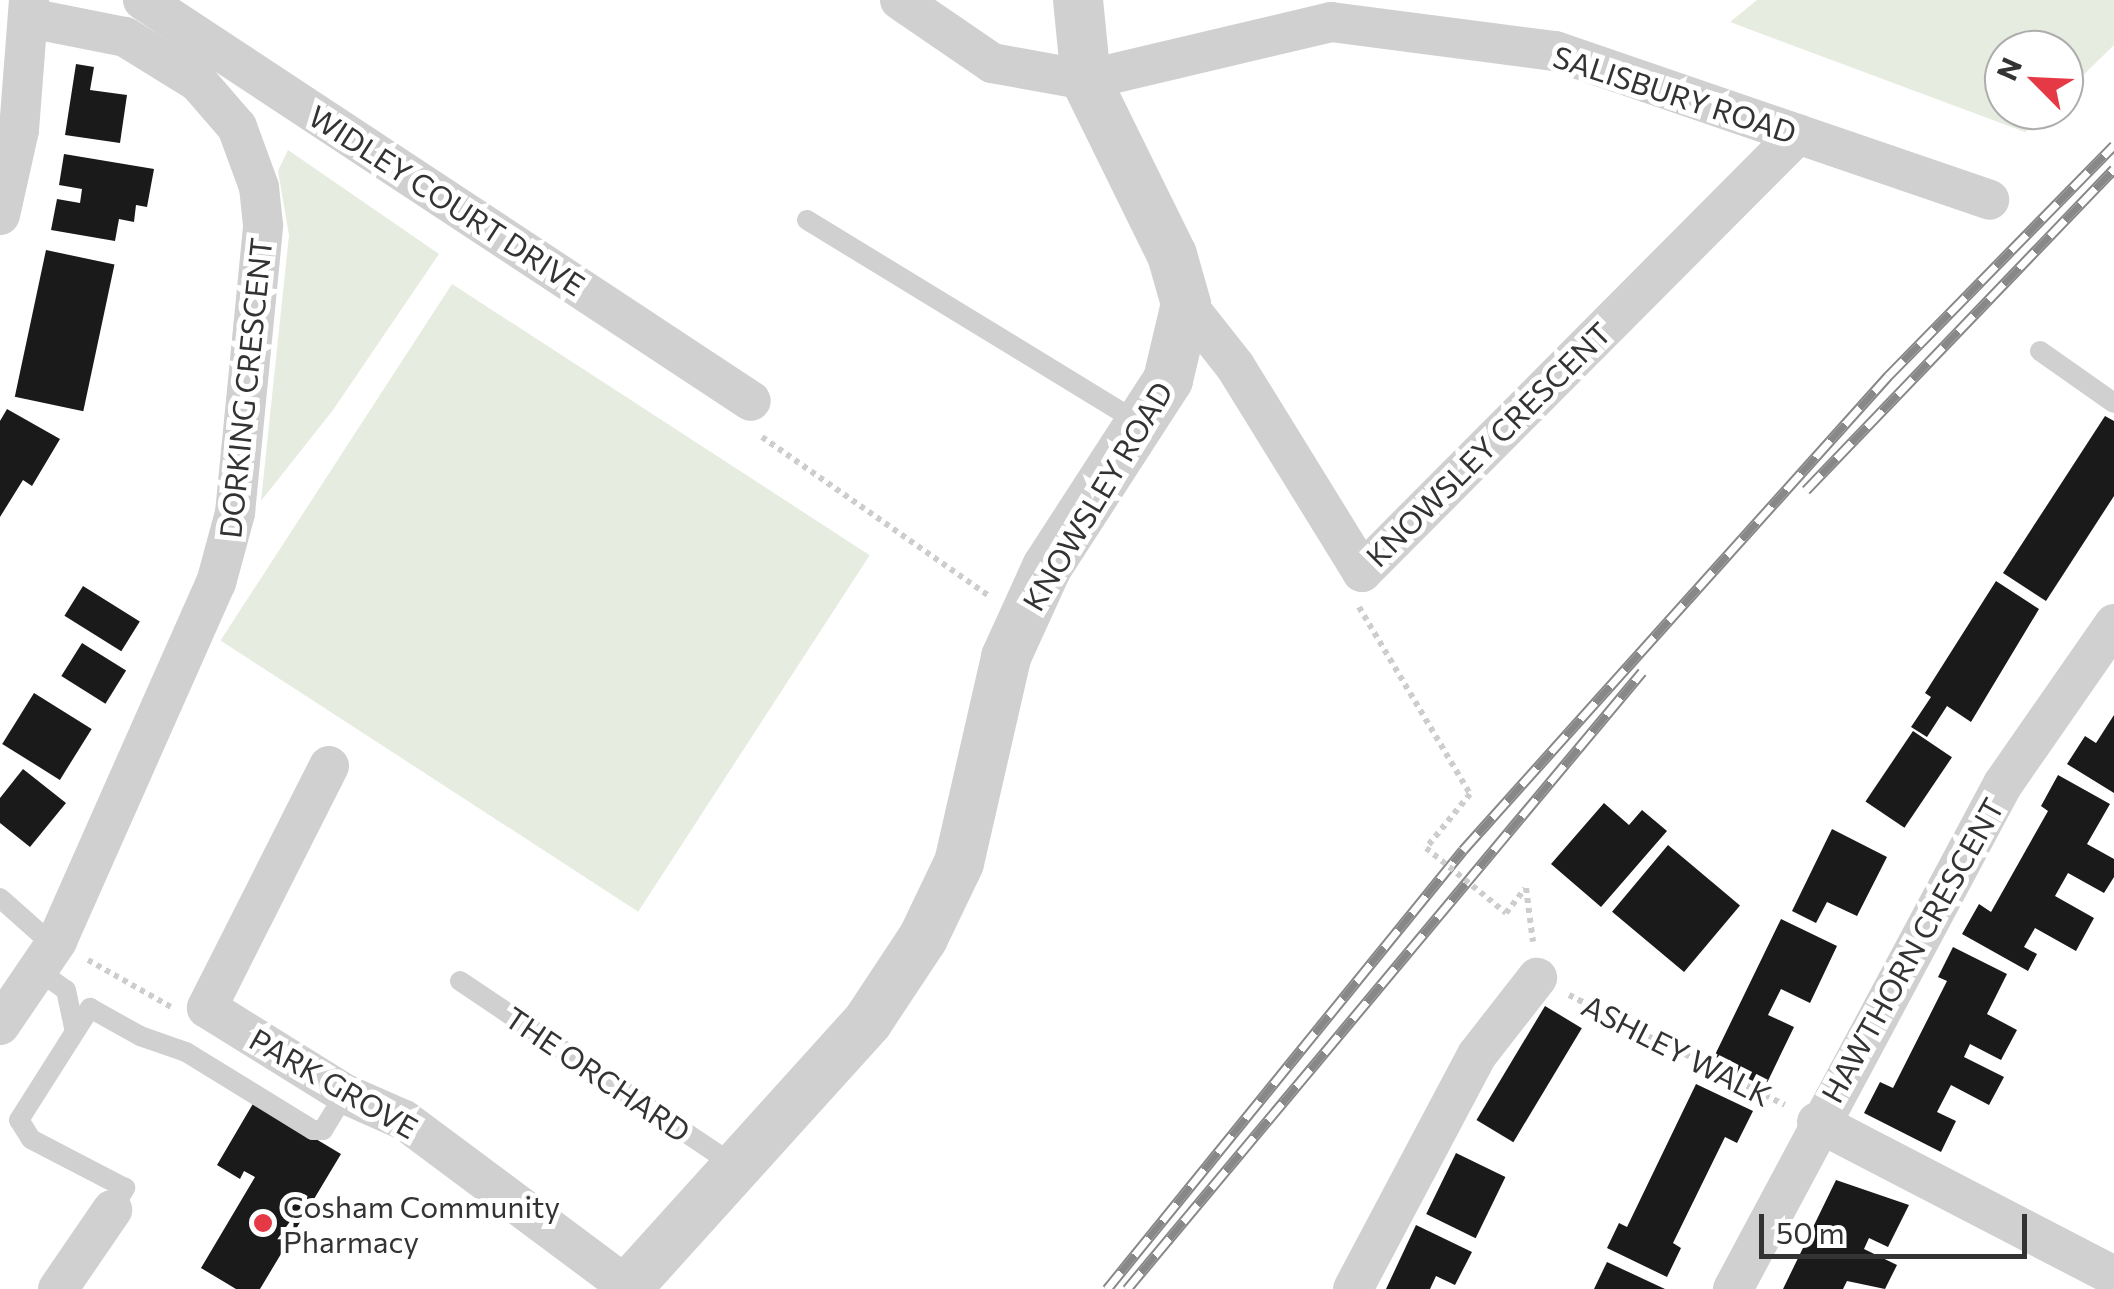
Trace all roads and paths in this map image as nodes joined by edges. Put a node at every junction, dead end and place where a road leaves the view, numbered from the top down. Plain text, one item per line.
1 (900, 0) edge
2 (1078, 0) edge
3 (145, 1) edge
4 (29, 9) edge
5 (125, 37) junction
6 (13, 69) edge
7 (1086, 80) junction
8 (1798, 134) junction
9 (1989, 200) dead end
10 (0, 214) edge
11 (807, 220) dead end
12 (1186, 304) junction
13 (2040, 351) dead end
14 (750, 401) dead end
15 (2114, 403) edge
16 (1140, 424) junction
17 (1362, 572) junction
18 (2114, 624) edge
19 (329, 766) dead end
20 (0, 898) edge
21 (50, 953) junction
22 (1537, 978) junction
23 (460, 981) dead end
24 (207, 1008) junction
25 (0, 1025) edge
26 (74, 1029) junction
27 (345, 1094) junction
28 (1817, 1122) junction
29 (737, 1167) junction
30 (112, 1210) joint
31 (2114, 1276) edge
32 (627, 1288) edge
33 (58, 1289) edge
34 (1352, 1289) edge
35 (1733, 1289) edge

1 - 7 street, SALISBURY ROAD
2 - 7 street
3 - 5 street
3 - 14 street, WIDLEY COURT DRIVE
4 - 5 street, DORKING CRESCENT
4 - 6 street
5 - 21 street, DORKING CRESCENT
6 - 10 street
7 - 8 street, SALISBURY ROAD
7 - 12 street, KNOWSLEY ROAD
8 - 9 street, SALISBURY ROAD
8 - 17 street, KNOWSLEY CRESCENT
11 - 16 lane
12 - 16 street, KNOWSLEY ROAD
12 - 17 street, KNOWSLEY CRESCENT
13 - 15 lane
16 - 29 street, KNOWSLEY ROAD
17 - 22 path, bridge
18 - 28 street, HAWTHORN CRESCENT
19 - 24 street
20 - 21 lane
21 - 24 path
21 - 25 street, DORKING CRESCENT
21 - 26 lane
22 - 28 path, ASHLEY WALK
22 - 34 street
23 - 29 lane, THE ORCHARD
24 - 27 street, PARK GROVE
26 - 27 lane
26 - 30 lane
27 - 32 street, PARK GROVE
28 - 31 street
28 - 35 street, HAWTHORN CRESCENT
29 - 32 street, KNOWSLEY ROAD
30 - 33 street

